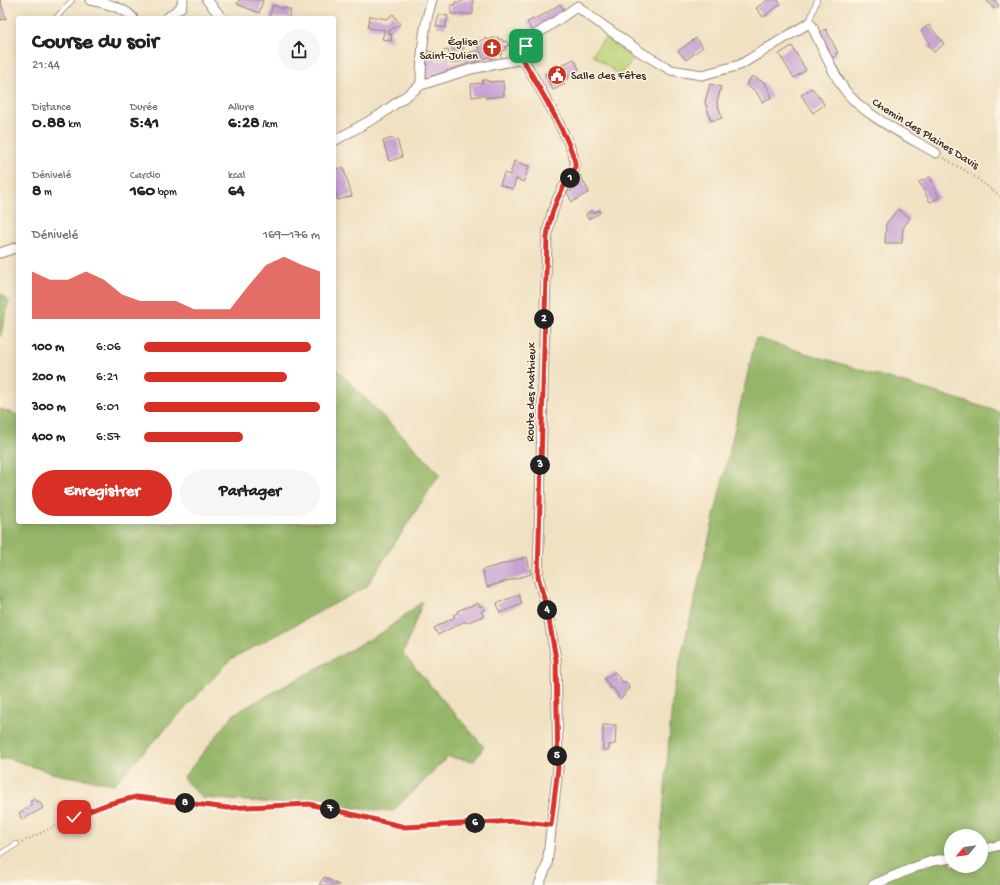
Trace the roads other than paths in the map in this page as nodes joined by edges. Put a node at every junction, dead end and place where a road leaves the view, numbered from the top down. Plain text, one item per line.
1 (72, 0) edge
2 (90, 0) edge
3 (183, 0) edge
4 (207, 0) edge
5 (432, 0) edge
6 (819, 0) edge
7 (579, 3) edge
8 (58, 16) edge
9 (131, 16) edge
10 (170, 16) edge
11 (220, 16) edge
12 (809, 23) junction
13 (523, 60) junction
14 (421, 85) junction
15 (336, 140) edge
16 (936, 153) road end
17 (16, 248) edge
18 (0, 253) edge
19 (17, 844) road end
20 (1000, 845) edge
21 (988, 848) edge
22 (0, 854) edge
23 (944, 859) edge
24 (539, 885) edge
25 (873, 885) edge

1 - 8 lane
2 - 9 street
3 - 10 street
4 - 11 street
5 - 14 street
6 - 12 lane
7 - 12 street
7 - 13 street
12 - 16 street, Chemin des Plaines Davis
13 - 14 street
13 - 24 street, Route des Mathieux
14 - 15 street
17 - 18 street
19 - 22 lane
20 - 21 street
23 - 25 street

